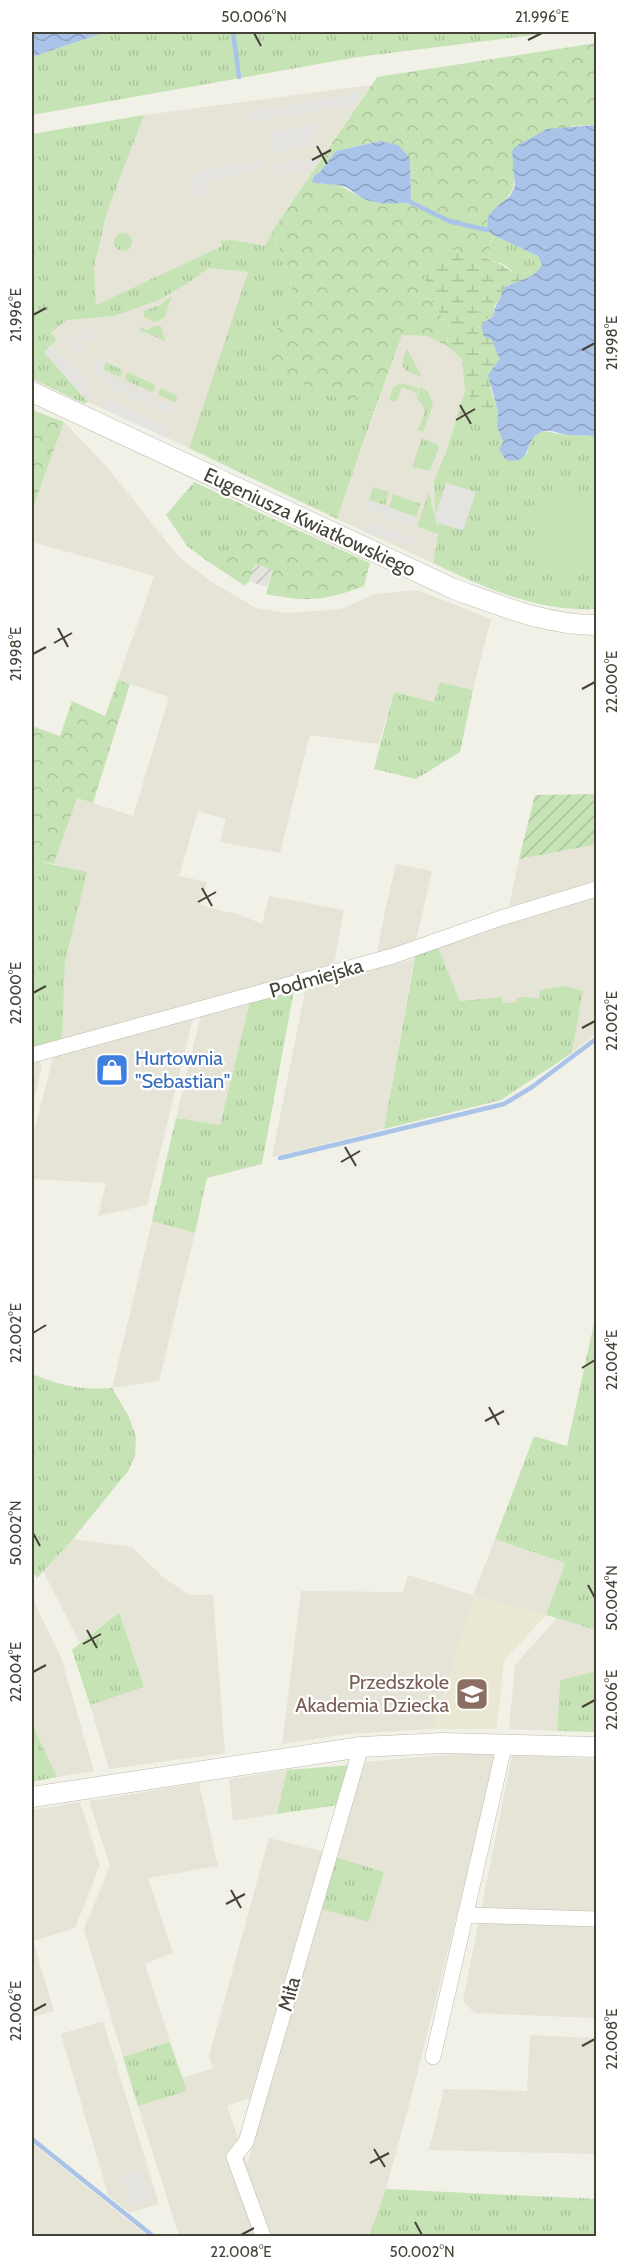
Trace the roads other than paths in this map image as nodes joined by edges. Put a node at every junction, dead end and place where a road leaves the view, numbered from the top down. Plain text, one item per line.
1 (32, 392) edge
2 (597, 625) edge
3 (597, 889) edge
4 (32, 1055) edge
5 (506, 1743) junction
6 (361, 1747) junction
7 (597, 1747) edge
8 (32, 1797) edge
9 (465, 1914) junction
10 (597, 1919) edge
11 (433, 2056) dead end
12 (263, 2236) edge

1 - 2 street, Eugeniusza Kwiatkowskiego
3 - 4 street, Podmiejska
5 - 6 street
5 - 7 street
5 - 9 street
6 - 8 street
6 - 12 street, Miła
9 - 10 street
9 - 11 street

